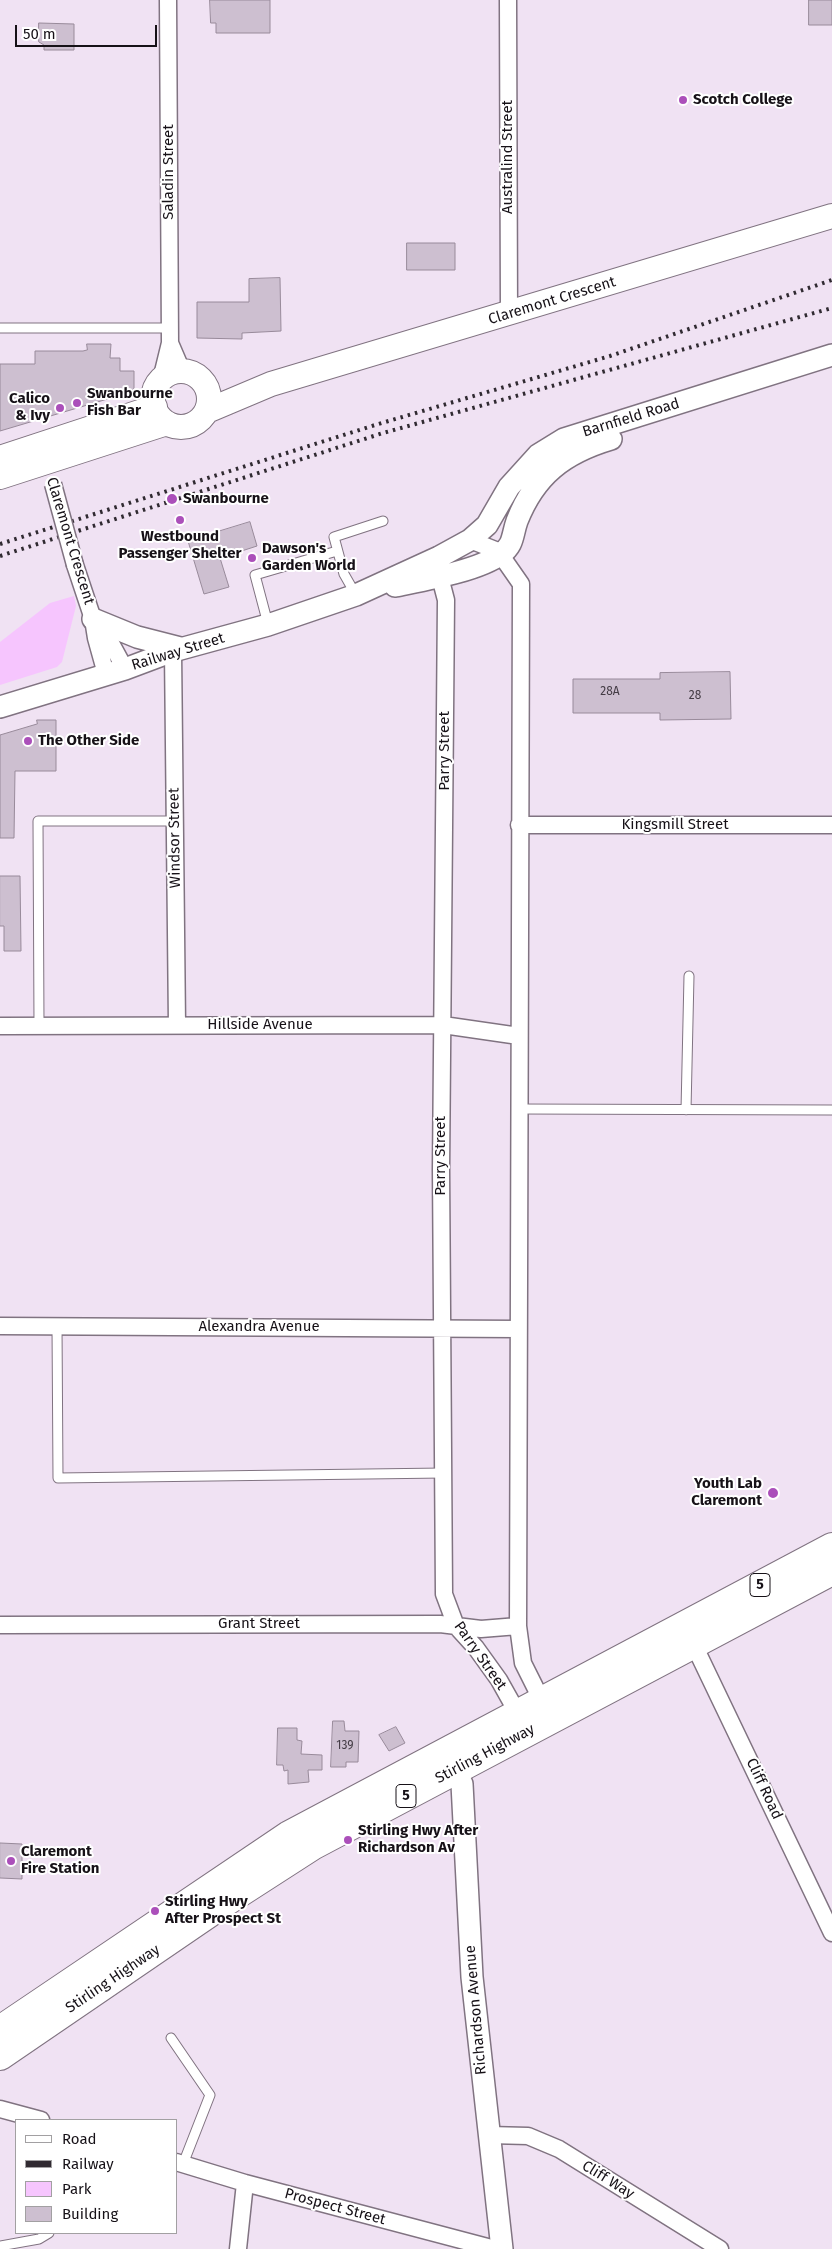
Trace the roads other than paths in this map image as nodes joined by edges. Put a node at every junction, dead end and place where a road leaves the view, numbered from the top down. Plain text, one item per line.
1 (168, 0) edge
2 (508, 0) edge
3 (832, 216) edge
4 (509, 314) junction
5 (0, 328) edge
6 (170, 335) junction
7 (832, 355) edge
8 (832, 369) edge
9 (171, 375) junction
10 (208, 402) junction
11 (161, 415) junction
12 (0, 458) edge
13 (47, 464) junction
14 (0, 477) edge
15 (383, 520) dead end
16 (470, 540) junction
17 (506, 549) junction
18 (337, 551) junction
19 (440, 567) junction
20 (356, 595) junction
21 (93, 619) junction
22 (268, 625) junction
23 (178, 649) junction
24 (115, 671) junction
25 (0, 707) edge
26 (175, 822) junction
27 (519, 825) junction
28 (832, 825) edge
29 (689, 976) dead end
30 (177, 1025) junction
31 (443, 1025) junction
32 (0, 1026) edge
33 (39, 1026) junction
34 (519, 1036) junction
35 (519, 1109) junction
36 (686, 1110) junction
37 (832, 1110) edge
38 (0, 1326) edge
39 (57, 1326) junction
40 (443, 1328) junction
41 (518, 1329) junction
42 (444, 1473) junction
43 (832, 1547) edge
44 (832, 1571) edge
45 (0, 1625) edge
46 (456, 1626) junction
47 (518, 1626) junction
48 (694, 1645) junction
49 (546, 1709) junction
50 (522, 1722) junction
51 (455, 1771) junction
52 (832, 1933) edge
53 (0, 2030) edge
54 (170, 2038) dead end
55 (0, 2056) edge
56 (0, 2109) edge
57 (37, 2119) edge
58 (489, 2136) junction
59 (180, 2163) edge
60 (245, 2183) junction
61 (47, 2234) edge
62 (0, 2246) edge
63 (238, 2249) edge
64 (495, 2249) edge
65 (502, 2249) edge
66 (720, 2249) edge

1 - 6 street, Saladin Street
2 - 4 street, Australind Street
3 - 4 main road, Claremont Crescent
4 - 10 main road, Claremont Crescent
5 - 6 lane
6 - 9 street, Saladin Street
6 - 9 street, Saladin Street
7 - 16 street, Barnfield Road
8 - 17 street, Barnfield Road
9 - 10 main road
9 - 11 main road
10 - 11 main road, Claremont Crescent
11 - 13 main road, Claremont Crescent
12 - 13 main road, Claremont Crescent
13 - 14 main road, Claremont Crescent
13 - 21 street, Claremont Crescent, bridge
15 - 18 lane
16 - 17 street
16 - 19 street, Railway Street
17 - 19 street, Railway Street
17 - 27 street, Parry Street
18 - 20 lane
18 - 22 lane
19 - 20 street, Railway Street
19 - 31 street, Parry Street
20 - 22 street, Railway Street
21 - 23 street
21 - 24 street, Claremont Crescent
22 - 23 street, Railway Street
23 - 24 street, Railway Street
23 - 26 street, Windsor Street
24 - 25 street, Railway Street
26 - 30 street, Windsor Street
26 - 33 lane
27 - 28 street, Kingsmill Street
27 - 34 street, Parry Street
29 - 36 lane
30 - 31 street, Hillside Avenue
30 - 33 street, Hillside Avenue
31 - 34 street, Hillside Avenue
31 - 40 street, Parry Street
32 - 33 street, Hillside Avenue
34 - 35 street, Parry Street
35 - 36 lane
35 - 41 street, Parry Street
36 - 37 lane
38 - 39 street, Alexandra Avenue
39 - 40 street, Alexandra Avenue
39 - 42 lane
40 - 41 street, Alexandra Avenue
40 - 42 street, Parry Street
41 - 47 street, Parry Street
42 - 46 street, Parry Street
43 - 49 highway, Stirling Highway / 5
44 - 48 highway, Stirling Highway / 5
45 - 46 street, Grant Street
46 - 47 street, Grant Street
46 - 50 street, Parry Street
47 - 49 street, Parry Street
48 - 49 highway, Stirling Highway / 5
48 - 52 street, Cliff Road
49 - 50 highway, Stirling Highway / 5
50 - 51 highway, Stirling Highway / 5
50 - 53 highway, Stirling Highway / 5
51 - 55 highway, Stirling Highway / 5
51 - 58 street, Richardson Avenue
54 - 59 lane
56 - 57 street
58 - 65 street, Richardson Avenue
58 - 66 street, Cliff Way
59 - 60 street, Prospect Street
60 - 63 street
60 - 64 street, Prospect Street
61 - 62 lane

